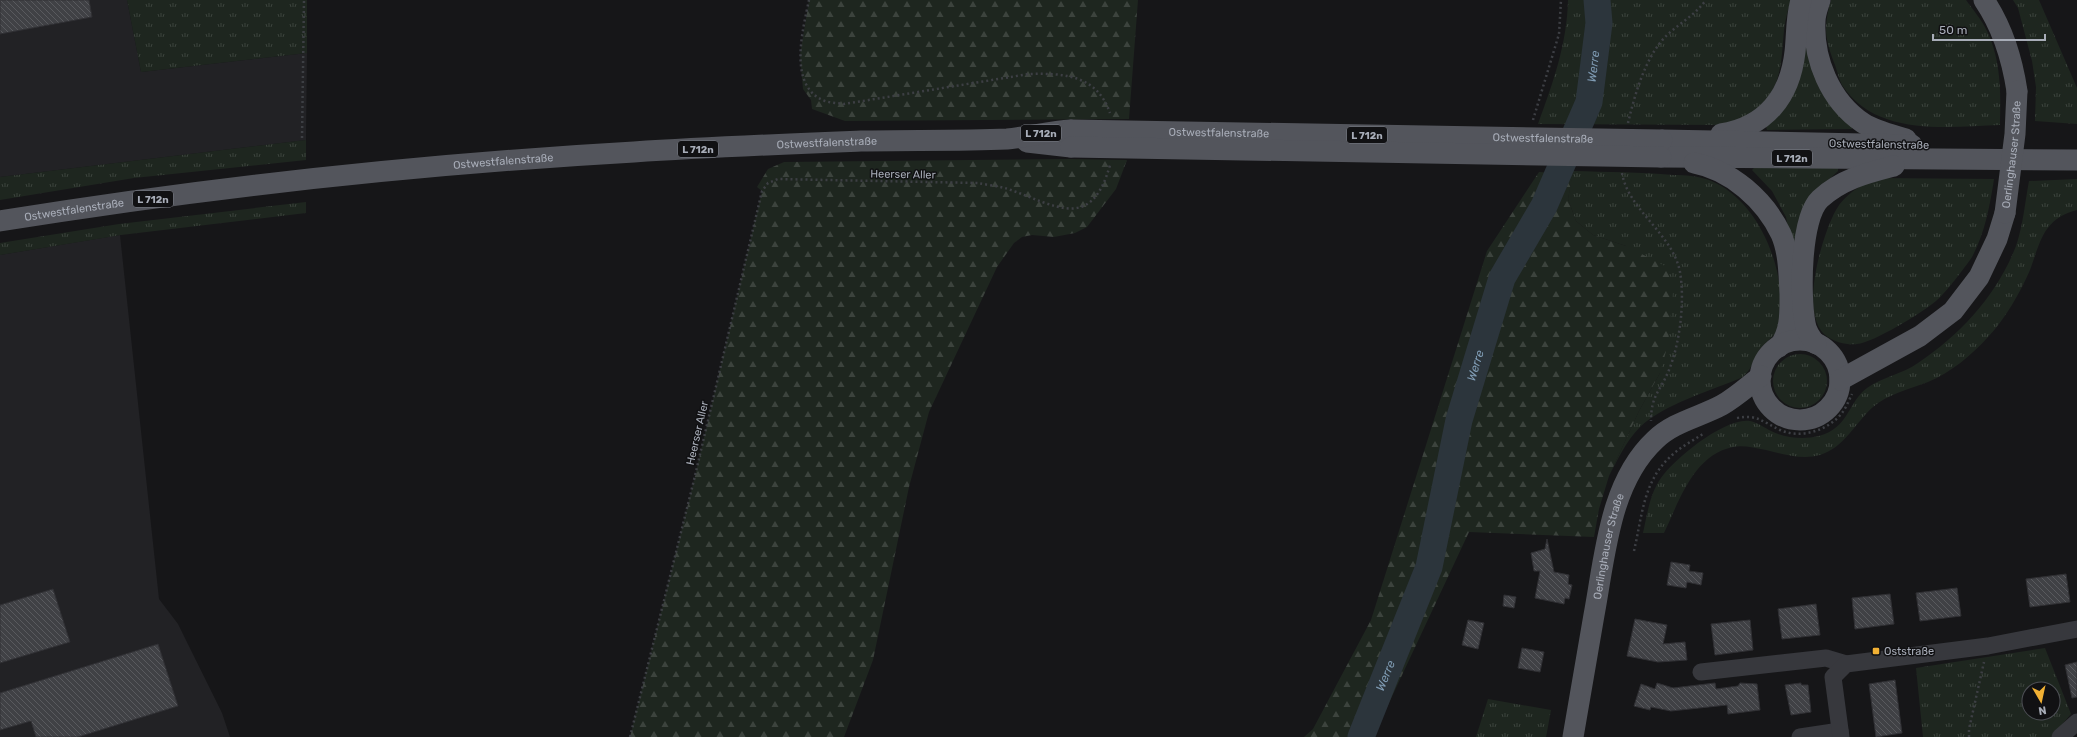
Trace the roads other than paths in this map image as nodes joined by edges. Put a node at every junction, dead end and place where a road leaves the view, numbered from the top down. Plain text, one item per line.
1 (1802, 0) edge
2 (1820, 0) edge
3 (1984, 0) edge
4 (2077, 146) edge
5 (1662, 148) junction
6 (1922, 152) junction
7 (2077, 160) edge
8 (0, 221) edge
9 (1779, 347) junction
10 (1824, 350) junction
11 (1880, 356) junction
12 (1761, 376) junction
13 (1840, 380) junction
14 (1768, 403) junction
15 (1721, 406) junction
16 (2077, 629) edge
17 (1846, 664) junction
18 (1701, 672) dead end
19 (2077, 722) edge
20 (1840, 734) edge
21 (1573, 737) edge
22 (1800, 737) edge
23 (2060, 737) edge

1 - 5 main road, L 712n
2 - 6 main road, L 712n
3 - 11 main road, Oerlinghauser Straße, bridge
4 - 6 main road, Ostwestfalenstraße / L 712n
5 - 6 main road, Ostwestfalenstraße / L 712n
5 - 8 main road, Ostwestfalenstraße / L 712n, bridge
5 - 9 main road, L 712n
6 - 7 main road, Ostwestfalenstraße / L 712n
6 - 10 main road, L 712n
9 - 10 main road
9 - 12 main road
10 - 11 main road, Oerlinghauser Straße
10 - 13 main road
11 - 13 main road, Oerlinghauser Straße
12 - 14 main road
12 - 15 main road, Oerlinghauser Straße
13 - 14 main road
14 - 15 main road, Oerlinghauser Straße
15 - 21 main road, Oerlinghauser Straße
16 - 17 street
17 - 18 street
17 - 20 street
19 - 23 street
20 - 22 street

